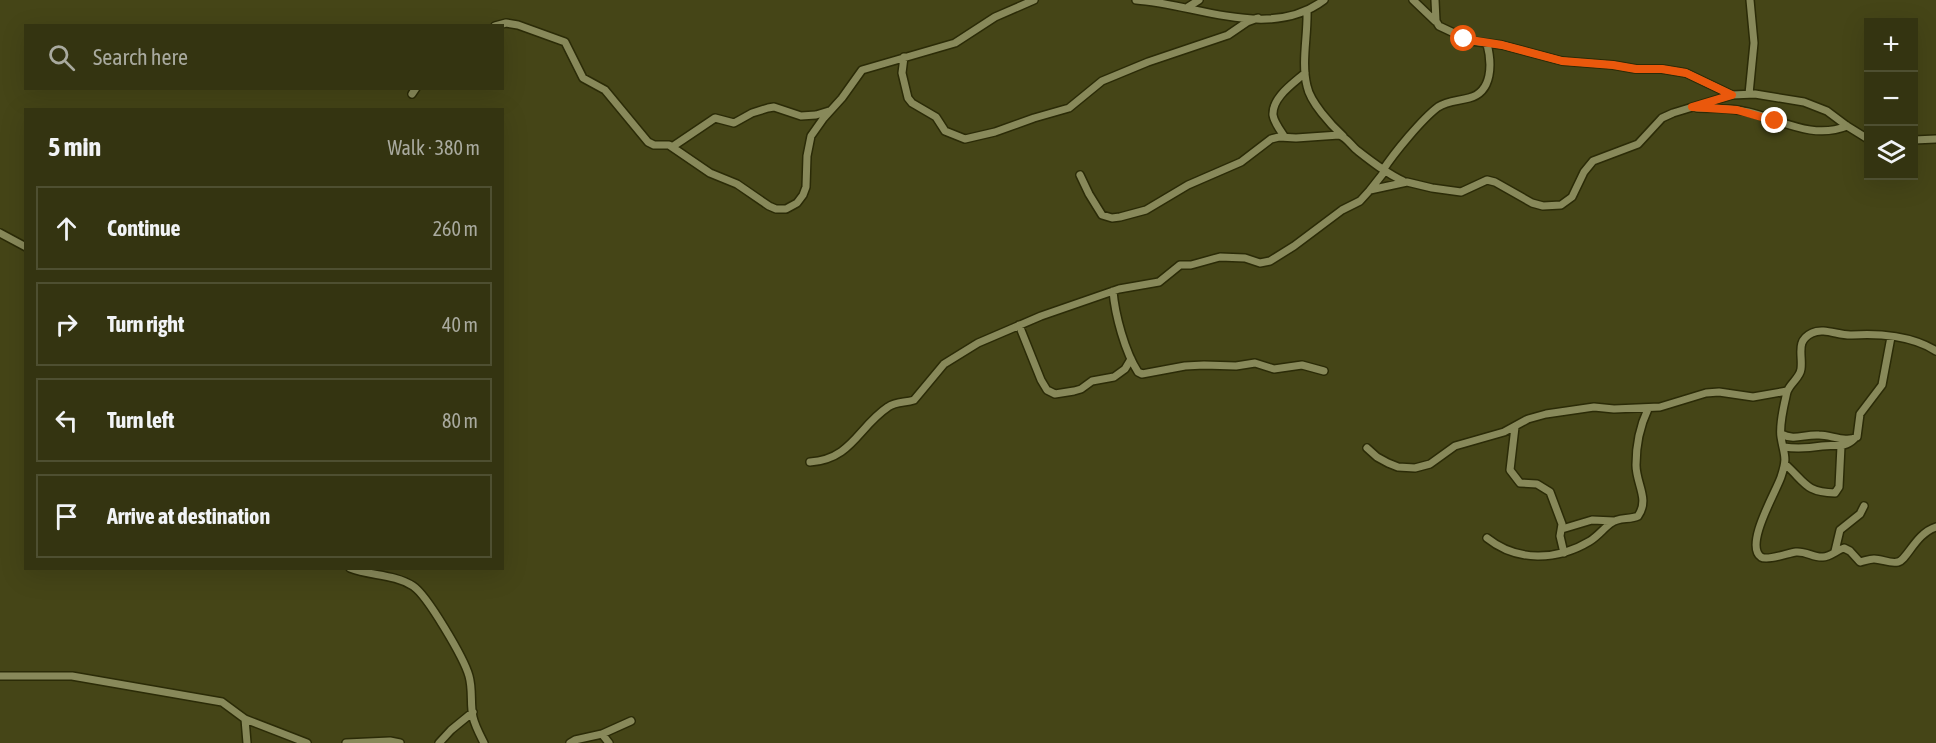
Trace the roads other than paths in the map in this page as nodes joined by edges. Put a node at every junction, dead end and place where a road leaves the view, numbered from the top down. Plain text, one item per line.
1 (1034, 0) edge
2 (1136, 0) edge
3 (1199, 0) edge
4 (1324, 0) edge
5 (1413, 0) edge
6 (1435, 0) edge
7 (1750, 0) edge
8 (1188, 7) junction
9 (1307, 10) junction
10 (1257, 18) junction
11 (1436, 21) junction
12 (502, 24) edge
13 (1487, 44) junction
14 (904, 57) junction
15 (1305, 73) junction
16 (1749, 94) junction
17 (1732, 95) junction
18 (1692, 107) junction
19 (831, 110) junction
20 (1847, 126) junction
21 (1284, 136) junction
22 (1343, 136) junction
23 (1864, 136) edge
24 (1936, 139) edge
25 (1918, 140) edge
26 (672, 147) junction
27 (1384, 171) junction
28 (1080, 175) dead end
29 (1404, 182) junction
30 (1370, 190) junction
31 (0, 232) edge
32 (24, 246) edge
33 (1113, 291) junction
34 (1019, 325) junction
35 (1891, 337) junction
36 (1936, 351) edge
37 (1131, 359) junction
38 (1324, 371) dead end
39 (1788, 391) junction
40 (1648, 409) junction
41 (1515, 427) junction
42 (1781, 434) junction
43 (1854, 439) junction
44 (1841, 446) junction
45 (1784, 447) junction
46 (1367, 448) dead end
47 (810, 462) dead end
48 (1785, 464) junction
49 (1864, 506) dead end
50 (1614, 521) junction
51 (1936, 527) edge
52 (1562, 529) junction
53 (1486, 538) dead end
54 (1835, 551) junction
55 (1564, 553) junction
56 (358, 570) edge
57 (0, 676) edge
58 (473, 712) junction
59 (245, 719) junction
60 (631, 721) dead end
61 (602, 734) junction
62 (247, 743) edge
63 (308, 743) edge
64 (345, 743) edge
65 (400, 743) edge
66 (439, 743) edge
67 (484, 743) edge
68 (570, 743) edge
69 (609, 743) edge

1 - 14 street
2 - 8 street
3 - 8 street
4 - 9 street
5 - 11 street
6 - 11 street
7 - 16 street
8 - 10 street
9 - 10 street
9 - 15 street
10 - 14 street
11 - 13 street
12 - 26 street
13 - 17 street
13 - 27 street
14 - 19 street
15 - 21 street
15 - 22 street
16 - 17 street
16 - 20 street
17 - 18 street
18 - 20 street
18 - 29 street
19 - 26 street
19 - 26 street
20 - 23 street
21 - 22 street
21 - 28 street
22 - 27 street
24 - 25 street
27 - 29 street
27 - 30 street
29 - 30 street
30 - 33 street
31 - 32 street
33 - 34 street
33 - 37 street
34 - 37 street
34 - 47 street
35 - 36 street
35 - 39 street
35 - 43 street
37 - 38 street
39 - 40 street
39 - 42 street
40 - 41 street
40 - 50 street
41 - 46 street
41 - 52 street
42 - 43 street
42 - 45 street
43 - 44 street
44 - 45 street
44 - 48 street
45 - 48 street
48 - 54 street
49 - 54 street
50 - 52 street
50 - 55 street
51 - 54 street
52 - 55 street
53 - 55 street
56 - 58 street
57 - 59 street
58 - 66 street
58 - 67 street
59 - 62 street
59 - 63 street
60 - 61 street
61 - 68 street
61 - 69 street
64 - 65 street

